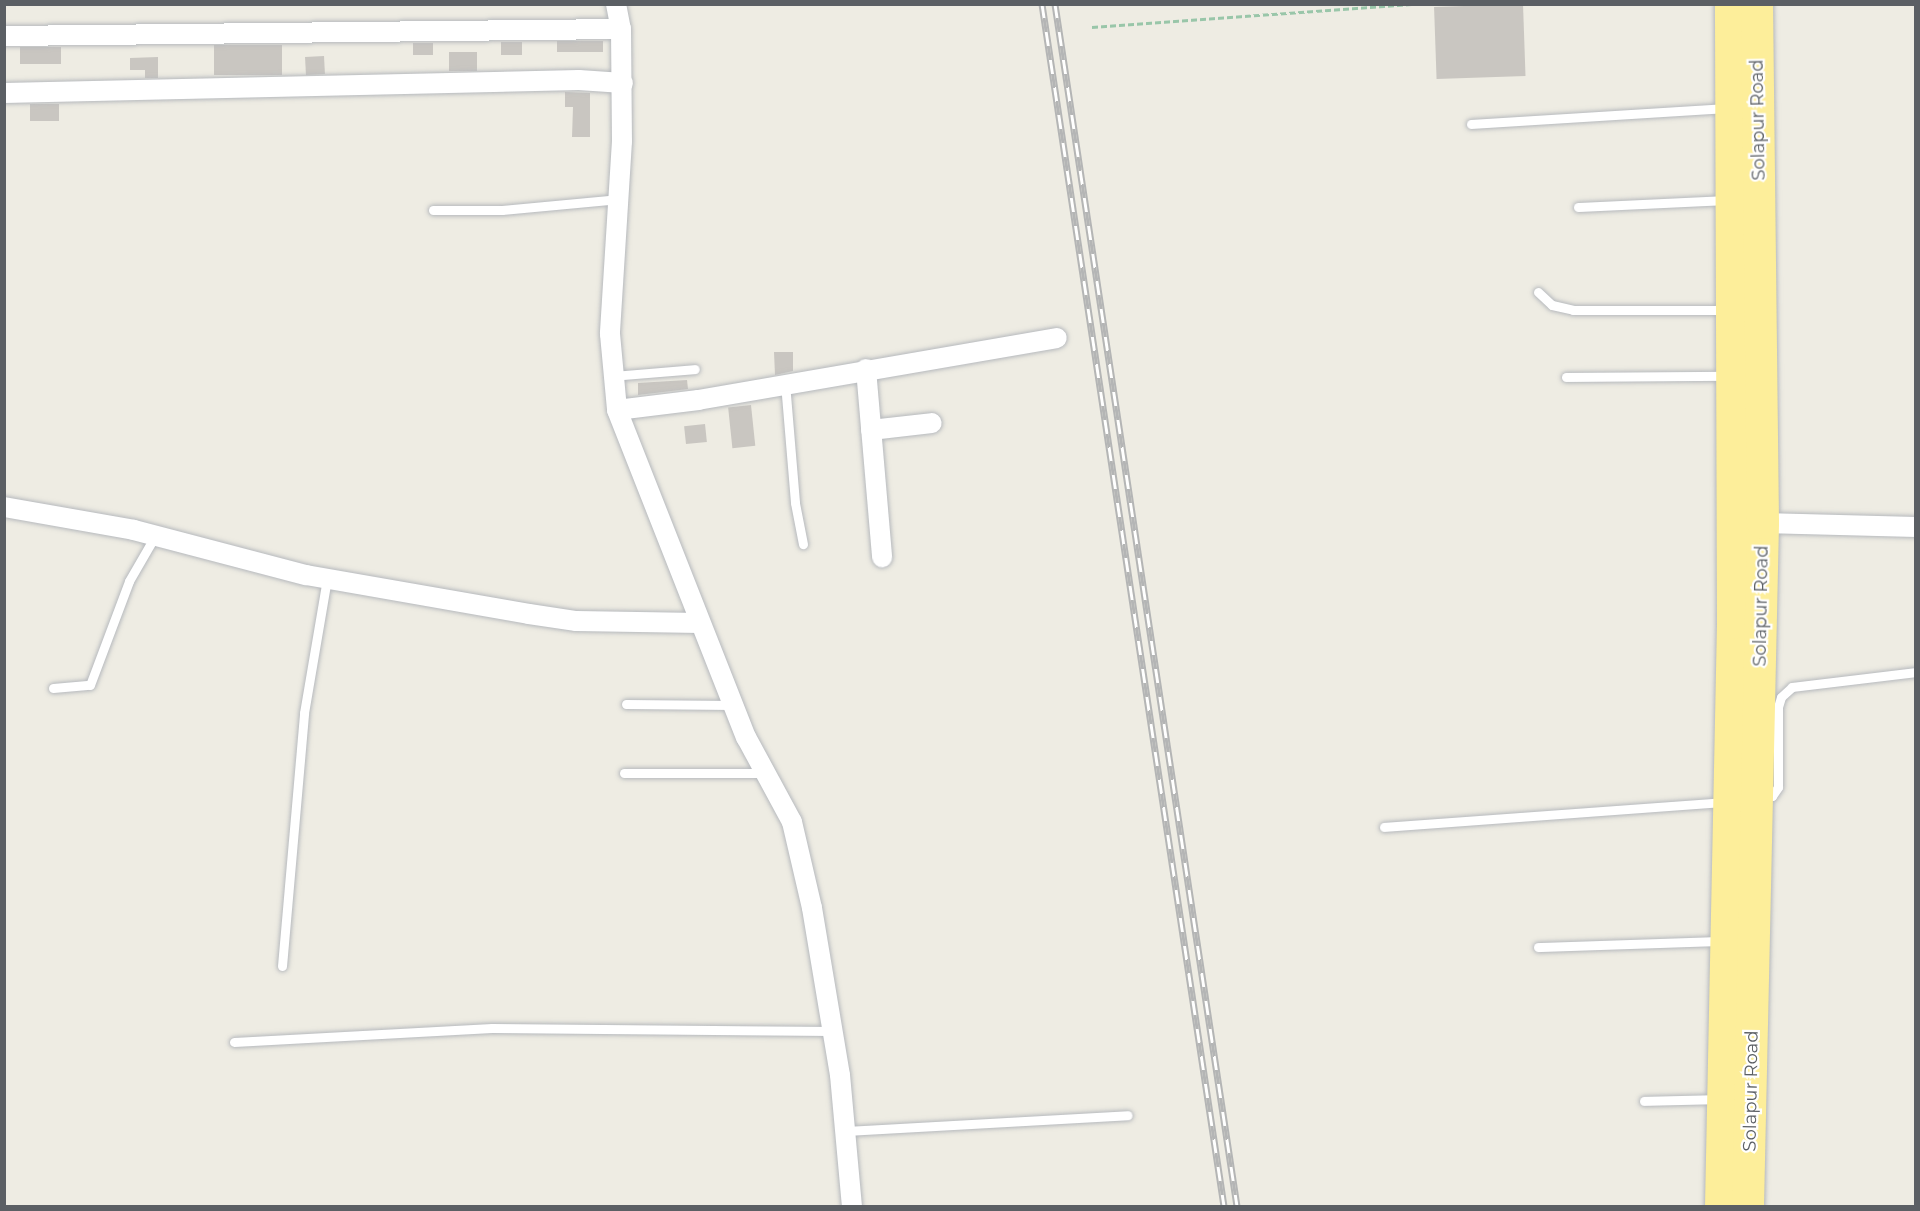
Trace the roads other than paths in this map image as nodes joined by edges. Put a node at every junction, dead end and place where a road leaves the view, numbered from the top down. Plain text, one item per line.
1 (616, 4) edge
2 (1731, 4) edge
3 (1757, 4) edge
4 (621, 29) junction
5 (4, 36) edge
6 (622, 83) junction
7 (4, 93) edge
8 (1731, 108) junction
9 (1471, 124) dead end
10 (619, 200) junction
11 (1732, 200) junction
12 (1578, 207) dead end
13 (433, 210) dead end
14 (1538, 292) dead end
15 (1732, 310) junction
16 (1057, 338) dead end
17 (696, 369) dead end
18 (866, 369) junction
19 (612, 376) junction
20 (1733, 376) junction
21 (1566, 377) dead end
22 (785, 383) junction
23 (617, 410) junction
24 (932, 423) dead end
25 (871, 430) junction
26 (4, 507) edge
27 (1753, 527) junction
28 (1916, 527) edge
29 (155, 536) junction
30 (803, 544) dead end
31 (882, 557) dead end
32 (327, 579) junction
33 (700, 623) junction
34 (1916, 672) edge
35 (53, 688) dead end
36 (626, 704) dead end
37 (733, 705) junction
38 (624, 773) dead end
39 (766, 773) junction
40 (1744, 799) junction
41 (1384, 826) dead end
42 (1727, 941) junction
43 (1538, 947) dead end
44 (282, 966) dead end
45 (832, 1031) junction
46 (234, 1042) dead end
47 (1724, 1099) junction
48 (1644, 1101) dead end
49 (1128, 1115) dead end
50 (846, 1131) junction
51 (852, 1206) edge
52 (1721, 1206) edge
53 (1748, 1206) edge

1 - 4 street
2 - 8 highway, Solapur Road
3 - 27 highway, Solapur Road
4 - 5 street
4 - 6 street
6 - 7 street
6 - 10 street
8 - 9 lane
8 - 11 highway, Solapur Road
10 - 13 lane
10 - 19 street
11 - 12 lane
11 - 15 highway, Solapur Road
14 - 15 lane
15 - 20 highway, Solapur Road
16 - 18 street
17 - 19 lane
18 - 22 street
18 - 25 street
19 - 23 street
20 - 21 lane
20 - 27 highway, Solapur Road
22 - 23 street
22 - 30 lane
23 - 33 street
24 - 25 street
25 - 31 street
26 - 29 street
27 - 28 street
27 - 40 highway, Solapur Road
29 - 32 street
29 - 35 lane
32 - 33 street
32 - 44 lane
33 - 37 street
34 - 40 lane
36 - 37 lane
37 - 39 street
38 - 39 lane
39 - 45 street
40 - 41 lane
40 - 42 highway, Solapur Road
40 - 53 highway, Solapur Road
42 - 43 lane
42 - 47 highway, Solapur Road
45 - 46 lane
45 - 50 street
47 - 48 lane
47 - 52 highway, Solapur Road
49 - 50 lane
50 - 51 street

